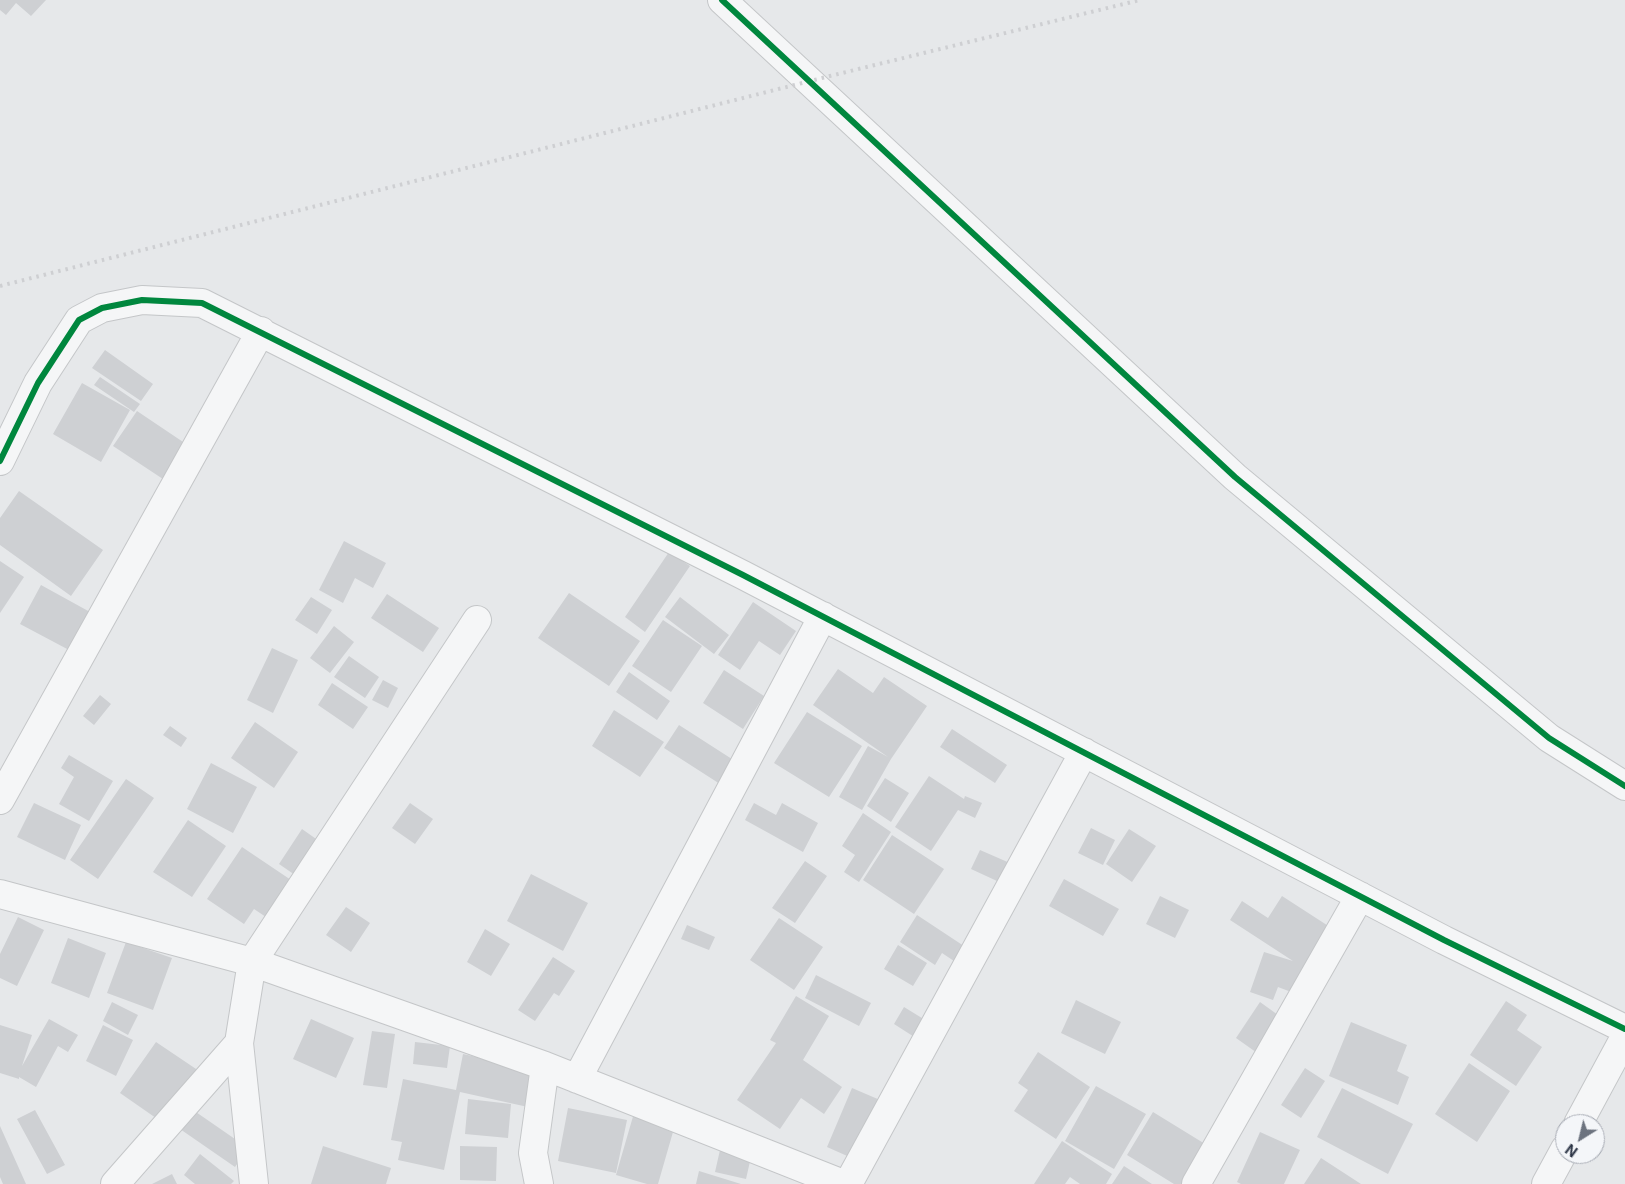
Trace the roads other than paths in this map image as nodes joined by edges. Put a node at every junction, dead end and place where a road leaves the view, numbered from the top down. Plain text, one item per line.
1 (722, 0) edge
2 (261, 331) junction
3 (0, 461) edge
4 (823, 616) junction
5 (477, 620) dead end
6 (1084, 752) junction
7 (1625, 786) edge
8 (0, 800) edge
9 (0, 894) edge
10 (1360, 896) junction
11 (252, 962) junction
12 (1625, 1029) edge
13 (1625, 1037) edge
14 (239, 1043) junction
15 (545, 1066) junction
16 (577, 1079) junction
17 (1583, 1114) edge
18 (1557, 1164) edge
19 (115, 1184) edge
20 (254, 1184) edge
21 (539, 1184) edge
22 (843, 1184) edge
23 (848, 1184) edge
24 (1196, 1184) edge
25 (1546, 1184) edge

1 - 7 street
2 - 3 street
2 - 4 street
2 - 8 street
4 - 6 street
4 - 16 street
5 - 11 street
6 - 10 street
6 - 23 street
9 - 11 street
10 - 12 street
10 - 24 street
11 - 14 street
11 - 15 street
13 - 17 street
14 - 19 street
14 - 20 street
15 - 16 street
15 - 21 street
16 - 22 street
18 - 25 street

